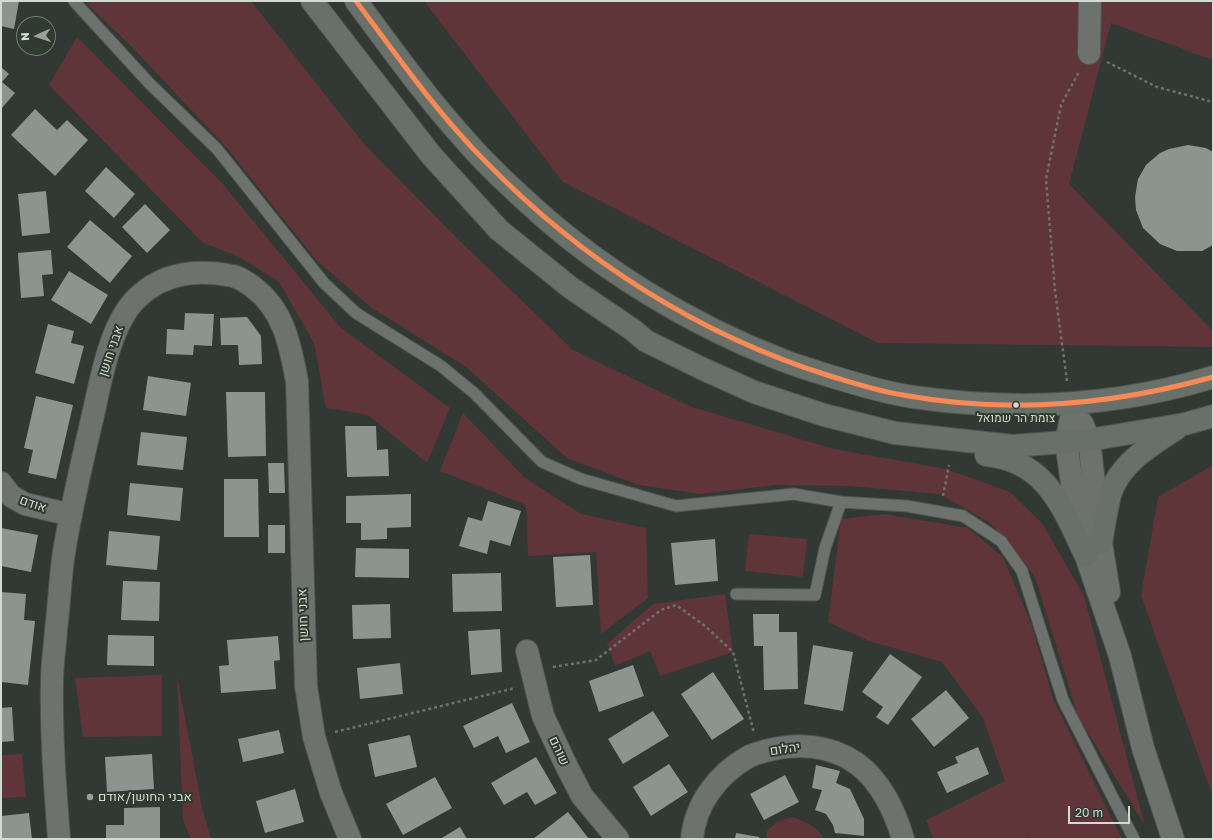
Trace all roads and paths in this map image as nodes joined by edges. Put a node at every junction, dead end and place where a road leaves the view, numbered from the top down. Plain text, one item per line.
1 (74, 1) edge
2 (312, 1) edge
3 (356, 1) edge
4 (1090, 1) edge
5 (1089, 53) junction
6 (1213, 102) edge
7 (646, 340) junction
8 (1213, 377) edge
9 (1067, 383) dead end
10 (1074, 404) junction
11 (1213, 416) edge
12 (1185, 424) junction
13 (1089, 440) junction
14 (1066, 442) junction
15 (949, 465) dead end
16 (1, 483) edge
17 (841, 502) junction
18 (940, 512) junction
19 (72, 515) junction
20 (1094, 550) junction
21 (736, 594) dead end
22 (531, 668) junction
23 (314, 737) junction
24 (760, 753) junction
25 (59, 839) edge
26 (350, 839) edge
27 (618, 839) edge
28 (692, 839) edge
29 (903, 839) edge
30 (1134, 839) edge
31 (1173, 839) edge

1 - 17 lane
2 - 7 main road
3 - 10 main road
4 - 5 street
5 - 6 path
5 - 9 path
7 - 14 main road
7 - 20 main road
8 - 10 main road
10 - 13 street
10 - 14 street
11 - 12 main road
12 - 13 main road
12 - 20 main road
13 - 14 main road
13 - 20 street
14 - 20 street
15 - 18 path
16 - 19 street, אודם
17 - 18 lane
17 - 21 lane
18 - 30 lane
19 - 23 street, אבני חושן
19 - 25 street, אבני חושן
20 - 31 street
22 - 23 path
22 - 24 path
22 - 27 street, שוהם
23 - 26 street, אבני חושן
24 - 28 street, יהלום
24 - 29 street, יהלום

